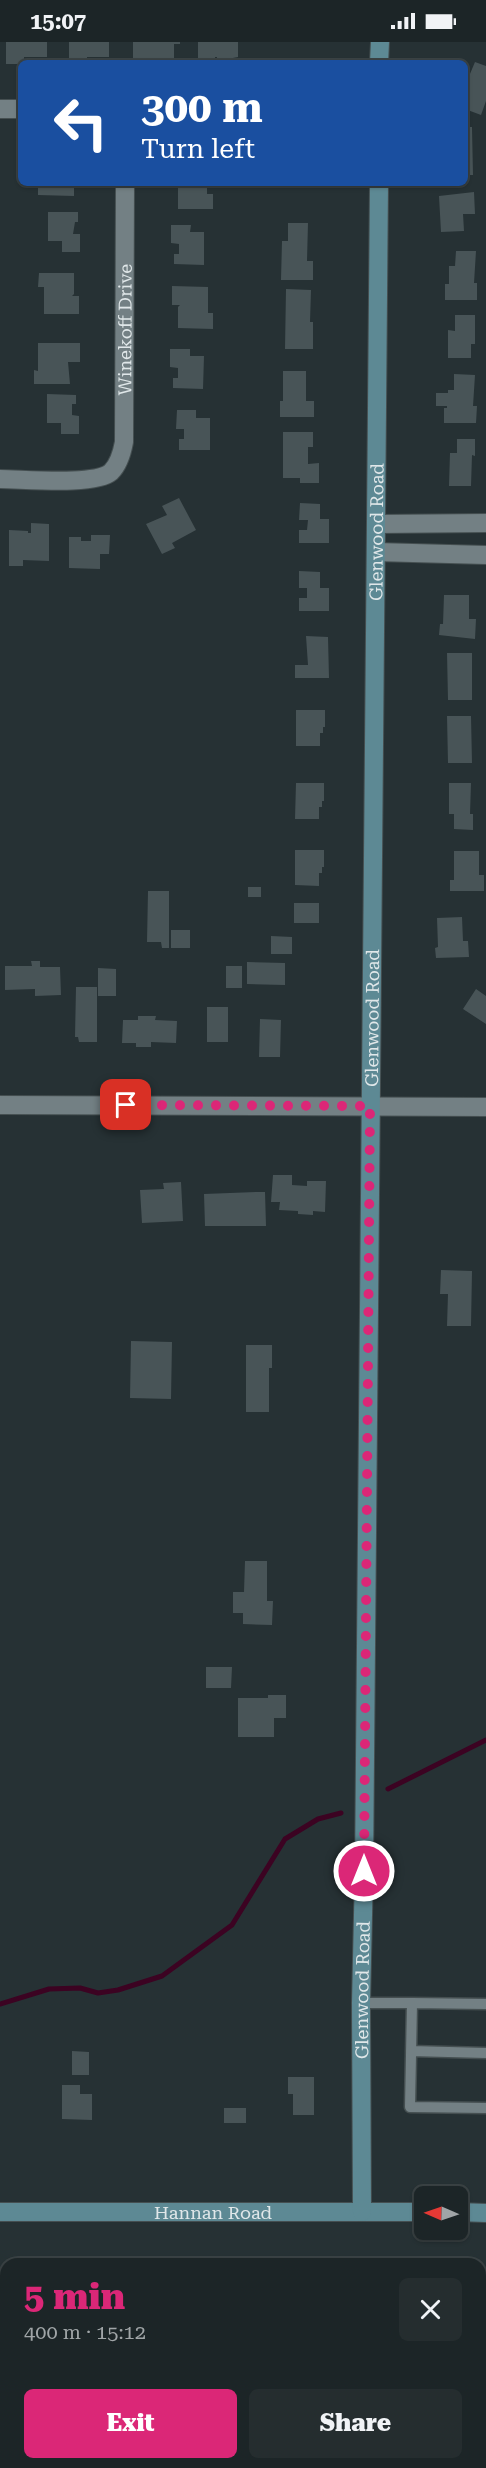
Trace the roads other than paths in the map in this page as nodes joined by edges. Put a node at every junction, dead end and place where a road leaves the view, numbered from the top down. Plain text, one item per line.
1 (380, 42) edge
2 (380, 60) edge
3 (0, 109) edge
4 (18, 109) edge
5 (125, 186) edge
6 (379, 186) edge
7 (0, 479) edge
8 (486, 523) edge
9 (376, 524) junction
10 (376, 552) junction
11 (486, 555) edge
12 (0, 1105) edge
13 (370, 1106) junction
14 (486, 1107) edge
15 (361, 2003) junction
16 (411, 2003) junction
17 (486, 2004) edge
18 (411, 2051) junction
19 (486, 2053) edge
20 (486, 2108) edge
21 (0, 2212) edge
22 (362, 2212) junction
23 (414, 2212) edge
24 (468, 2212) edge
25 (486, 2212) edge

1 - 2 street
3 - 4 street
5 - 7 street, Winekoff Drive
6 - 9 street, Glenwood Road
8 - 9 street
9 - 10 street, Glenwood Road
10 - 11 street
10 - 13 street, Glenwood Road
12 - 13 street
13 - 14 street
13 - 15 street, Glenwood Road
15 - 16 lane
15 - 22 street, Glenwood Road
16 - 17 lane
16 - 18 lane
18 - 19 lane
18 - 20 lane
21 - 22 street, Hannan Road
22 - 23 street, Hannan Road
24 - 25 street

